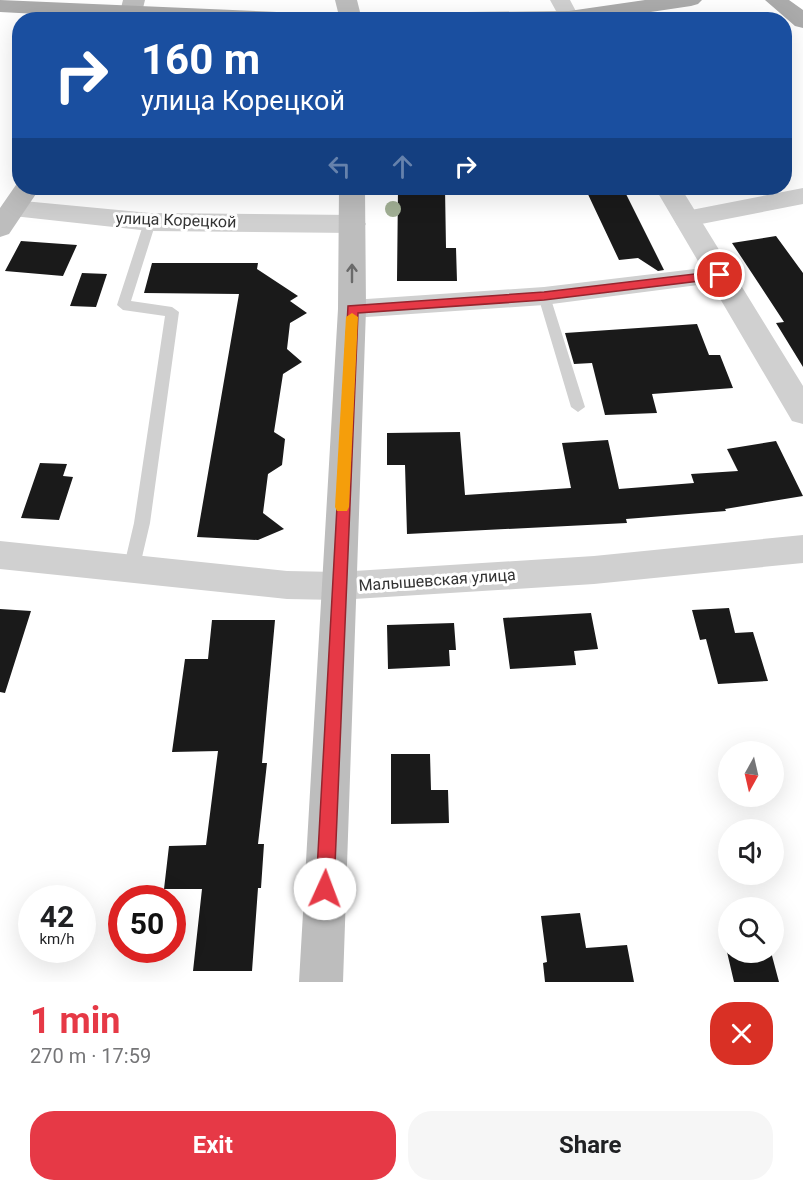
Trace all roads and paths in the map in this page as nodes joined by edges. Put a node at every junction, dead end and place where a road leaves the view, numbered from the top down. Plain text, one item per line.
1 (691, 0) edge
2 (776, 0) edge
3 (0, 6) edge
4 (132, 10) edge
5 (166, 12) edge
6 (567, 12) edge
7 (791, 12) edge
8 (352, 195) edge
9 (672, 195) edge
10 (803, 196) edge
11 (10, 208) edge
12 (686, 219) junction
13 (150, 222) junction
14 (353, 224) junction
15 (720, 275) junction
16 (544, 296) junction
17 (352, 309) junction
18 (578, 407) dead end
19 (803, 412) edge
20 (803, 549) edge
21 (0, 555) edge
22 (131, 570) junction
23 (338, 586) junction
24 (321, 982) edge

1 - 6 main road
2 - 7 main road
3 - 4 main road
4 - 5 main road
8 - 14 main road
9 - 12 street
10 - 12 street
11 - 13 street, улица Корецкой
12 - 15 street
13 - 14 street, улица Корецкой
13 - 22 lane
17 -> 14 main road
15 - 16 street
15 - 19 street
16 - 17 street
16 - 18 lane
17 - 23 main road
20 - 23 street, Малышевская улица
21 - 22 street, Малышевская улица
22 - 23 street, Малышевская улица
23 - 24 main road

